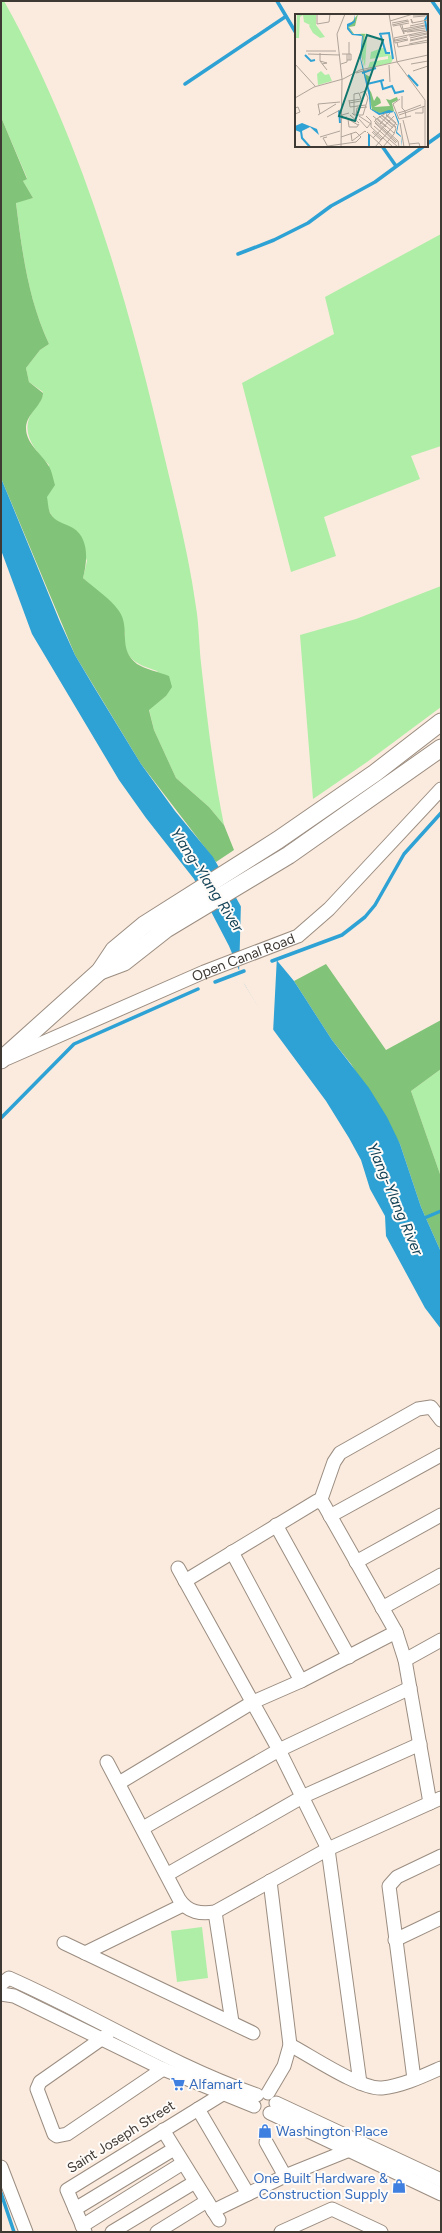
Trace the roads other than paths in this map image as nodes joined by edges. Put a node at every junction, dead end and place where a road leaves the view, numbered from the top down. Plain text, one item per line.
1 (441, 722) edge
2 (441, 748) edge
3 (441, 789) edge
4 (100, 971) junction
5 (1, 1060) edge
6 (441, 1420) edge
7 (441, 1455) edge
8 (320, 1502) junction
9 (441, 1515) edge
10 (330, 1516) junction
11 (276, 1525) junction
12 (232, 1552) junction
13 (356, 1562) junction
14 (178, 1568) dead end
15 (441, 1576) edge
16 (185, 1581) junction
17 (382, 1608) junction
18 (396, 1632) junction
19 (441, 1640) edge
20 (349, 1657) junction
21 (405, 1660) junction
22 (301, 1681) junction
23 (410, 1688) junction
24 (253, 1702) junction
25 (420, 1744) junction
26 (279, 1750) junction
27 (107, 1762) dead end
28 (119, 1782) junction
29 (304, 1796) junction
30 (436, 1801) edge
31 (143, 1828) junction
32 (328, 1848) junction
33 (441, 1856) edge
34 (168, 1874) junction
35 (270, 1881) junction
36 (183, 1905) junction
37 (215, 1912) junction
38 (441, 1918) edge
39 (395, 1940) junction
40 (64, 1943) dead end
41 (85, 1953) junction
42 (1, 1984) edge
43 (37, 1990) junction
44 (1, 1994) edge
45 (54, 2015) junction
46 (232, 2022) junction
47 (113, 2030) junction
48 (253, 2033) dead end
49 (102, 2040) junction
50 (290, 2045) junction
51 (441, 2068) edge
52 (163, 2069) junction
53 (188, 2073) junction
54 (414, 2079) junction
55 (360, 2083) junction
56 (229, 2090) junction
57 (265, 2102) junction
58 (198, 2109) junction
59 (162, 2130) junction
60 (266, 2142) dead end
61 (365, 2144) junction
62 (174, 2149) junction
63 (347, 2151) junction
64 (183, 2163) junction
65 (1, 2167) edge
66 (285, 2176) junction
67 (441, 2180) edge
68 (195, 2182) junction
69 (248, 2194) junction
70 (441, 2194) edge
71 (75, 2209) junction
72 (213, 2211) junction
73 (305, 2227) edge
74 (361, 2227) edge
75 (84, 2229) edge
76 (26, 2232) edge
77 (112, 2232) edge
78 (157, 2232) edge
79 (281, 2232) edge
80 (381, 2232) edge

1 - 4 main road, Open Canal Road
2 - 4 main road, Open Canal Road
3 - 5 street, Open Canal Road
4 - 5 main road, Open Canal Road
6 - 8 street
7 - 10 street
8 - 10 street
8 - 11 street
9 - 13 street
10 - 13 street
11 - 12 street
11 - 20 street
12 - 16 street
12 - 22 street
13 - 17 street
14 - 16 street
15 - 17 street
16 - 24 street
17 - 18 street
18 - 20 street
18 - 21 street
19 - 21 street
20 - 22 street
21 - 23 street
22 - 24 street
23 - 25 street
23 - 26 street
24 - 26 street
24 - 28 street
25 - 29 street
25 - 30 street
26 - 29 street
26 - 31 street
27 - 28 street
28 - 31 street
29 - 32 street
29 - 34 street
30 - 32 street
31 - 34 street
32 - 35 street
32 - 55 street
33 - 39 street
34 - 36 street
35 - 37 street
35 - 50 street
36 - 37 street
36 - 41 street
37 - 46 street
38 - 39 street
39 - 54 street
40 - 41 street
41 - 46 street
42 - 43 street
43 - 45 street
43 - 47 street
44 - 45 street
45 - 49 street
46 - 48 street
47 - 49 street
47 - 53 street
49 - 52 street
49 - 52 street
50 - 55 street
50 - 57 street
51 - 54 street
52 - 53 street
53 - 56 street
54 - 55 street
56 - 57 street
56 - 58 street, Saint Joseph Street
57 - 61 street
57 - 63 street
58 - 59 street, Saint Joseph Street
58 - 69 street
59 - 62 street
59 - 71 street, Saint Joseph Street
60 - 66 street
61 - 63 street
61 - 67 street
62 - 64 street
62 - 71 street
63 - 66 street
63 - 70 street
64 - 68 street
64 - 75 street
65 - 76 street
66 - 69 street
68 - 72 street
68 - 77 street
69 - 72 street
71 - 75 street
72 - 78 street
73 - 74 street
73 - 79 street
74 - 80 street

